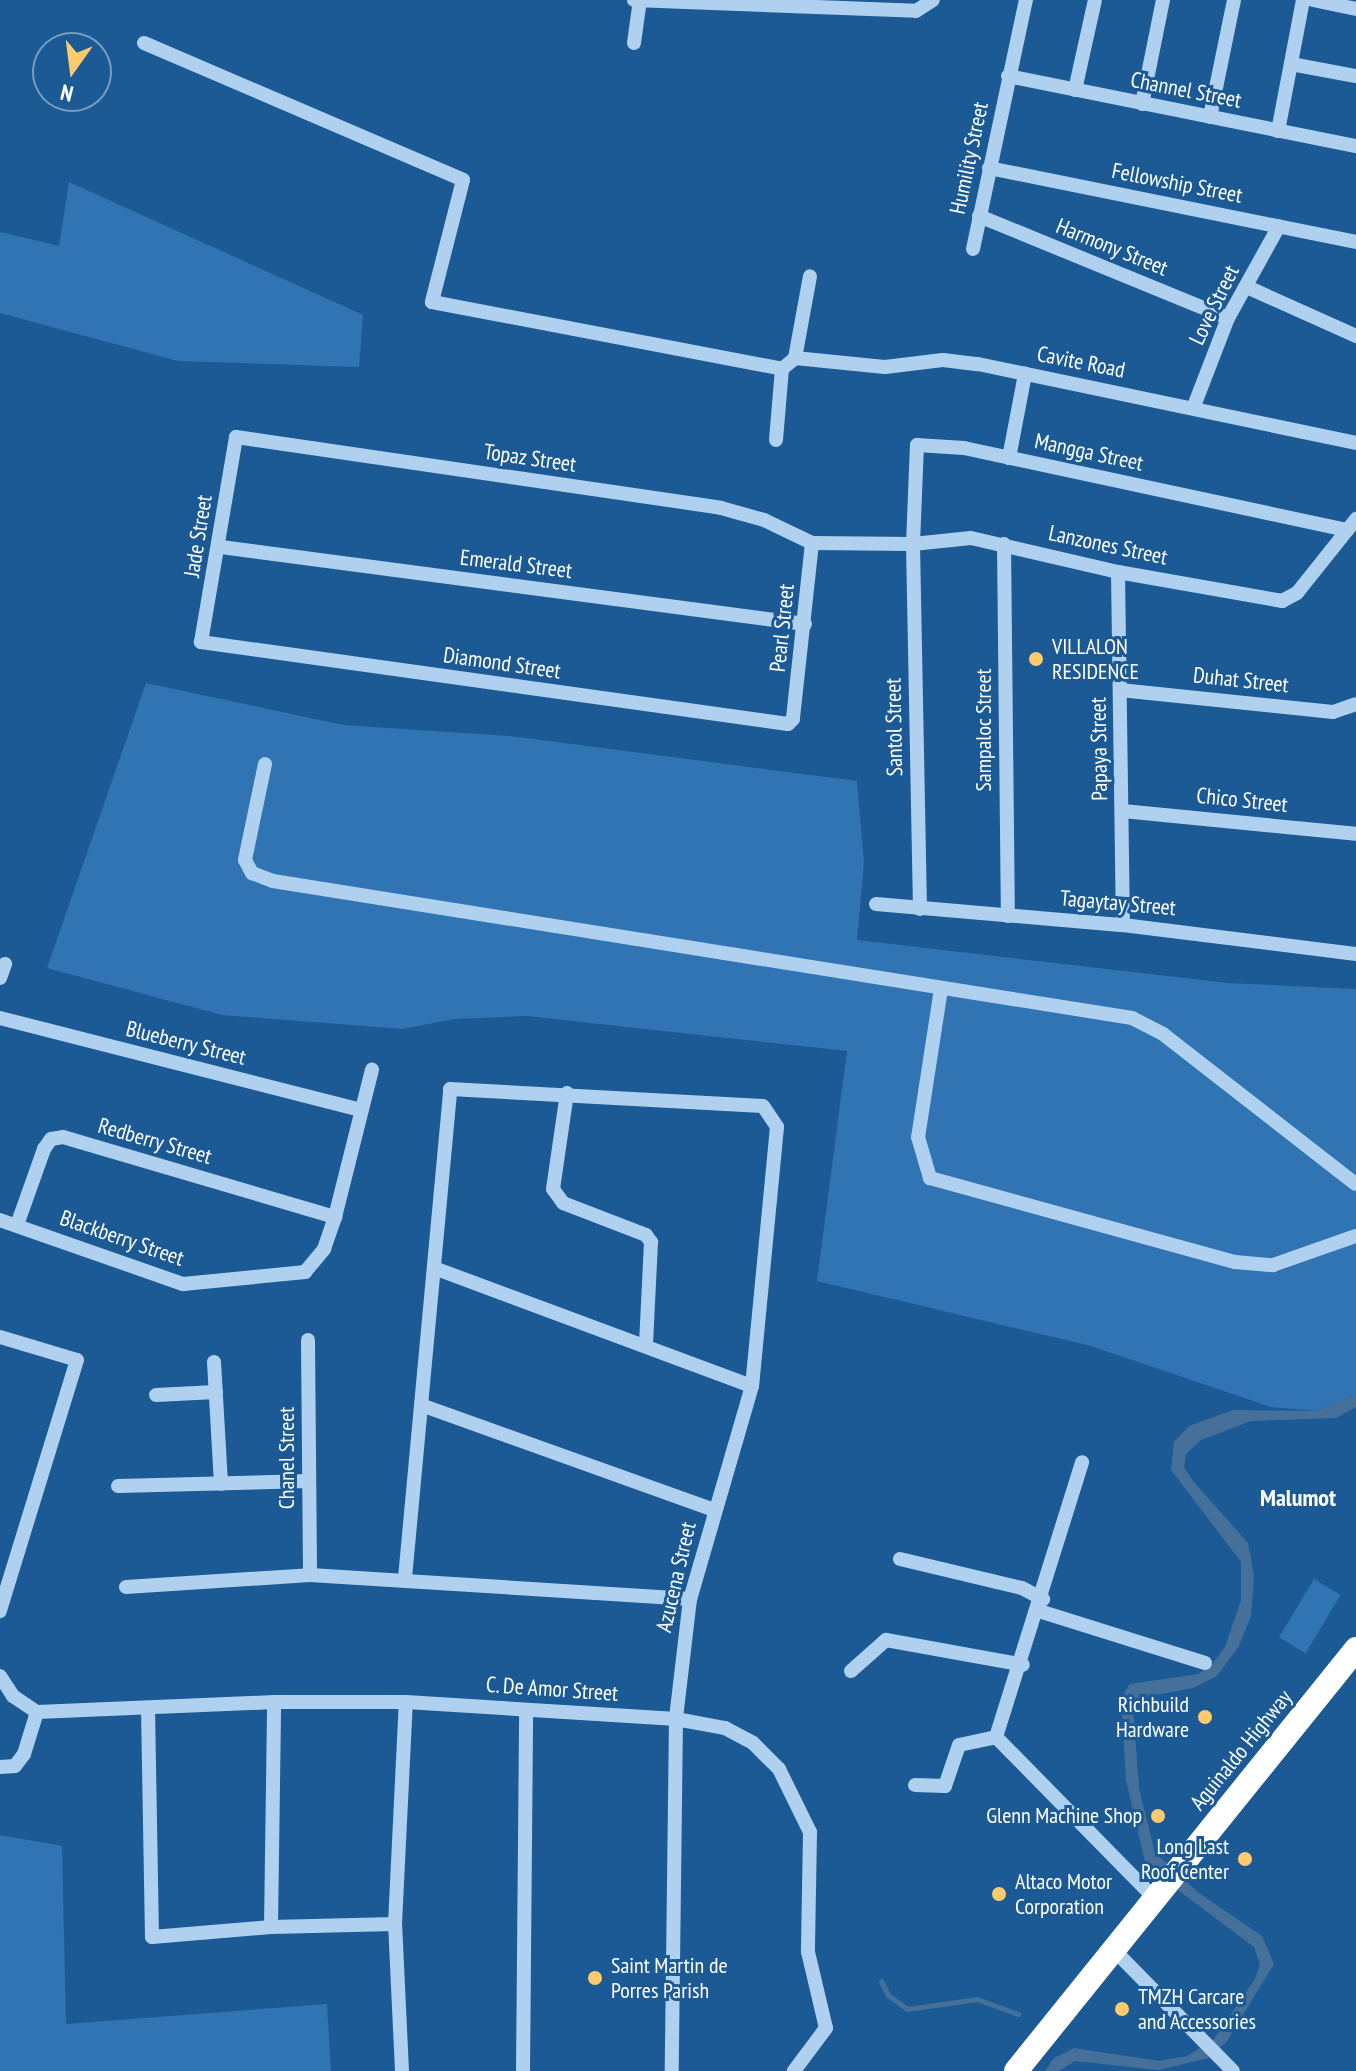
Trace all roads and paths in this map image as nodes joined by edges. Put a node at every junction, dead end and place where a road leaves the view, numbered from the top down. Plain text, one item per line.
1 (638, 0) edge
2 (933, 0) edge
3 (1026, 0) edge
4 (1095, 0) edge
5 (1163, 0) edge
6 (1234, 0) edge
7 (1303, 0) edge
8 (1313, 0) edge
9 (738, 3) edge
10 (834, 3) edge
11 (1356, 9) edge
12 (144, 43) dead end
13 (634, 43) dead end
14 (1291, 64) junction
15 (1008, 76) junction
16 (1356, 76) edge
17 (1075, 90) junction
18 (1142, 104) junction
19 (1210, 117) junction
20 (1278, 131) junction
21 (1356, 146) edge
22 (989, 168) junction
23 (979, 216) junction
24 (1279, 226) junction
25 (1356, 242) edge
26 (973, 249) dead end
27 (810, 276) dead end
28 (1247, 287) junction
29 (1228, 318) junction
30 (1356, 336) edge
31 (795, 358) junction
32 (782, 369) junction
33 (1025, 374) junction
34 (1194, 406) junction
35 (236, 437) joint
36 (776, 440) dead end
37 (1356, 443) edge
38 (1009, 458) junction
39 (1352, 524) edge
40 (812, 543) junction
41 (913, 544) junction
42 (1004, 544) junction
43 (221, 547) junction
44 (1118, 572) junction
45 (805, 624) junction
46 (201, 642) joint
47 (1120, 690) junction
48 (1356, 704) edge
49 (793, 719) joint
50 (265, 764) dead end
51 (1123, 811) junction
52 (1356, 834) edge
53 (876, 904) dead end
54 (920, 909) junction
55 (1008, 916) junction
56 (1123, 925) junction
57 (1356, 954) edge
58 (941, 989) junction
59 (0, 1018) edge
60 (372, 1070) dead end
61 (567, 1093) junction
62 (361, 1110) junction
63 (1356, 1184) edge
64 (335, 1217) junction
65 (0, 1220) edge
66 (17, 1225) junction
67 (1356, 1236) edge
68 (434, 1268) junction
69 (0, 1337) edge
70 (308, 1340) dead end
71 (646, 1345) junction
72 (214, 1362) dead end
73 (752, 1386) junction
74 (216, 1392) junction
75 (156, 1395) dead end
76 (421, 1405) junction
77 (1082, 1462) dead end
78 (309, 1481) junction
79 (221, 1484) junction
80 (118, 1486) dead end
81 (714, 1510) junction
82 (900, 1559) dead end
83 (310, 1575) junction
84 (405, 1578) junction
85 (126, 1587) dead end
86 (690, 1599) junction
87 (1041, 1605) junction
88 (0, 1611) edge
89 (1356, 1649) edge
90 (1205, 1663) dead end
91 (1023, 1665) junction
92 (851, 1671) dead end
93 (0, 1676) edge
94 (274, 1702) junction
95 (406, 1702) junction
96 (148, 1708) junction
97 (526, 1710) junction
98 (37, 1712) junction
99 (676, 1719) junction
100 (996, 1737) junction
101 (0, 1767) edge
102 (915, 1785) dead end
103 (1154, 1898) junction
104 (395, 1924) junction
105 (271, 1927) junction
106 (1113, 1949) junction
107 (402, 2071) edge
108 (523, 2071) edge
109 (672, 2071) edge
110 (794, 2071) edge
111 (1016, 2071) edge
112 (1233, 2071) edge

1 - 9 street
1 - 13 street
2 - 10 street
3 - 15 street, Humility Street
4 - 17 street
5 - 18 street
6 - 19 street
7 - 14 street
8 - 11 street
9 - 10 street
12 - 32 street
14 - 16 street
14 - 20 street
15 - 17 street, Channel Street
15 - 22 street, Humility Street
17 - 18 street, Channel Street
18 - 19 street, Channel Street
19 - 20 street, Channel Street
20 - 21 street, Channel Street
22 - 23 street, Humility Street
22 - 24 street, Fellowship Street
23 - 26 street, Humility Street
23 - 29 street, Harmony Street
24 - 25 street, Fellowship Street
24 - 28 street, Love Street
27 - 31 street
28 - 29 street, Love Street
28 - 30 street
29 - 34 street, Love Street
31 - 32 street
31 - 33 street, Cavite Road
32 - 36 street
33 - 34 street, Cavite Road
33 - 38 street
34 - 37 street, Cavite Road
35 - 40 street, Topaz Street
35 - 43 street, Jade Street
38 - 39 street, Mangga Street
38 - 41 street, Mangga Street
39 - 44 street, Lanzones Street
40 - 41 street, Lanzones Street
40 - 45 street, Pearl Street
41 - 42 street, Lanzones Street
41 - 54 street, Santol Street
42 - 44 street, Lanzones Street
42 - 55 street, Sampaloc Street
43 - 45 street, Emerald Street
43 - 46 street, Jade Street
44 - 47 street, Papaya Street
45 - 49 street, Pearl Street
46 - 49 street, Diamond Street
47 - 48 street, Duhat Street
47 - 51 street, Papaya Street
50 - 58 street
51 - 52 street, Chico Street
51 - 56 street, Papaya Street
53 - 54 street, Tagaytay Street
54 - 55 street, Tagaytay Street
55 - 56 street, Tagaytay Street
56 - 57 street, Tagaytay Street
58 - 63 street
58 - 67 street
59 - 62 street, Blueberry Street
60 - 62 street, Blackberry Street
61 - 68 street
61 - 71 street
61 - 73 street, Azucena Street
62 - 64 street, Blackberry Street
64 - 66 street, Blackberry Street
64 - 66 street, Redberry Street
65 - 66 street, Blackberry Street
68 - 71 street
68 - 76 street
69 - 88 street
70 - 78 street, Chanel Street
71 - 73 street
72 - 74 street
73 - 81 street, Azucena Street
74 - 75 street
74 - 79 street
76 - 81 street
76 - 84 street
77 - 87 street
78 - 79 street
78 - 83 street, Chanel Street
79 - 80 street
81 - 86 street, Azucena Street
82 - 87 street
83 - 84 street
83 - 85 street
84 - 86 street
86 - 99 street, Azucena Street
87 - 90 street
87 - 91 street
89 - 103 highway, Aguinaldo Highway
91 - 92 street
91 - 100 street
93 - 98 street
94 - 95 street, C. De Amor Street
94 - 96 street, C. De Amor Street
94 - 105 street
95 - 97 street, C. De Amor Street
95 - 104 street
96 - 98 street, C. De Amor Street
96 - 105 street
97 - 99 street, C. De Amor Street
97 - 108 street
98 - 101 street
99 - 109 street, Azucena Street
99 - 110 street, C. De Amor Street
100 - 102 street
100 - 103 street
103 - 106 highway, Aguinaldo Highway
104 - 105 street
104 - 107 street
106 - 111 highway, Aguinaldo Highway
106 - 112 street

